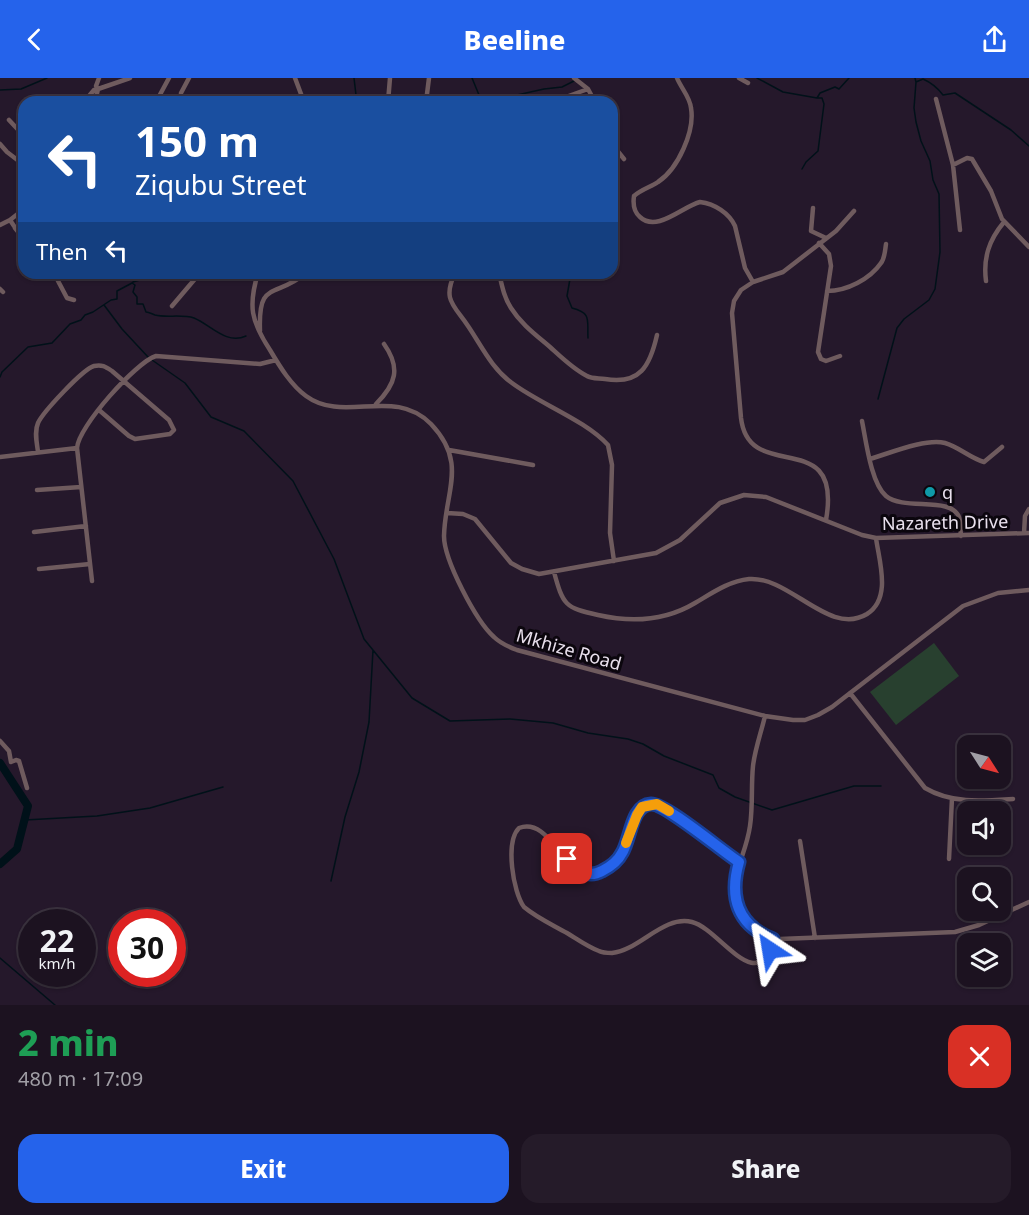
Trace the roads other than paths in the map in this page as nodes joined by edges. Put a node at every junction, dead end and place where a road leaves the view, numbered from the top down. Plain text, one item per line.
1 (99, 78) edge
2 (130, 78) edge
3 (169, 78) edge
4 (189, 78) edge
5 (295, 78) edge
6 (390, 78) edge
7 (429, 78) edge
8 (574, 78) edge
9 (677, 78) edge
10 (739, 78) edge
11 (748, 83) dead end
12 (98, 89) junction
13 (588, 89) junction
14 (90, 96) edge
15 (96, 96) edge
16 (159, 96) edge
17 (181, 96) edge
18 (302, 96) edge
19 (388, 96) edge
20 (427, 96) edge
21 (569, 96) edge
22 (592, 96) edge
23 (936, 99) dead end
24 (9, 120) dead end
25 (18, 130) edge
26 (0, 144) edge
27 (618, 152) edge
28 (624, 159) dead end
29 (18, 160) edge
30 (953, 165) junction
31 (813, 208) dead end
32 (854, 211) dead end
33 (18, 214) edge
34 (10, 220) junction
35 (1004, 222) junction
36 (0, 225) edge
37 (14, 226) junction
38 (18, 228) edge
39 (960, 230) dead end
40 (18, 231) edge
41 (826, 238) junction
42 (819, 243) junction
43 (886, 244) dead end
44 (1029, 247) edge
45 (57, 279) edge
46 (193, 279) edge
47 (257, 279) edge
48 (297, 279) edge
49 (453, 279) edge
50 (500, 279) edge
51 (986, 281) dead end
52 (753, 282) junction
53 (827, 291) junction
54 (74, 300) dead end
55 (172, 306) dead end
56 (260, 333) junction
57 (657, 335) dead end
58 (384, 344) dead end
59 (840, 356) dead end
60 (276, 360) junction
61 (124, 381) junction
62 (375, 405) junction
63 (99, 410) junction
64 (862, 421) dead end
65 (1002, 447) dead end
66 (77, 448) junction
67 (449, 450) junction
68 (38, 452) junction
69 (0, 457) edge
70 (870, 459) junction
71 (533, 465) dead end
72 (81, 487) junction
73 (37, 490) dead end
74 (1029, 509) edge
75 (447, 513) junction
76 (826, 520) junction
77 (86, 526) junction
78 (34, 532) dead end
79 (1027, 533) edge
80 (961, 536) junction
81 (876, 538) junction
82 (614, 561) junction
83 (90, 564) junction
84 (39, 569) dead end
85 (554, 572) junction
86 (92, 581) dead end
87 (1029, 591) edge
88 (850, 693) junction
89 (765, 716) junction
90 (0, 741) edge
91 (27, 788) dead end
92 (952, 798) junction
93 (1013, 799) dead end
94 (800, 841) dead end
95 (949, 859) dead end
96 (739, 862) junction
97 (1029, 902) edge
98 (814, 938) junction
99 (773, 939) junction

1 - 12 street
2 - 12 street
3 - 16 street
4 - 17 street
5 - 18 street
6 - 19 street
7 - 20 street
8 - 13 street
9 - 52 street
10 - 11 street
12 - 14 street
12 - 15 street
13 - 21 street
13 - 22 street
23 - 30 street
24 - 25 street
26 - 29 street
27 - 28 street
30 - 35 street
30 - 39 street
31 - 41 street
32 - 41 street
33 - 34 street
34 - 36 street
34 - 37 street
35 - 44 street
35 - 51 street
37 - 38 street
37 - 40 street
41 - 42 street
42 - 52 street
42 - 53 street
43 - 53 street
45 - 54 street
46 - 55 street
47 - 56 street, Mkhize Road
48 - 56 street
49 - 82 street
50 - 57 street
52 - 76 street
53 - 59 street
56 - 60 street, Mkhize Road
58 - 62 street
60 - 61 street
60 - 62 street, Mkhize Road
61 - 63 street
61 - 63 street
61 - 68 street
62 - 67 street, Mkhize Road
63 - 66 street
64 - 70 street
65 - 70 street
66 - 68 street
66 - 72 street
67 - 71 street
67 - 75 street, Mkhize Road
68 - 69 street
70 - 80 street
72 - 73 street
72 - 77 street
74 - 79 street
75 - 85 street, Nazareth Drive
75 - 89 street, Mkhize Road
76 - 81 street, Nazareth Drive
76 - 82 street, Nazareth Drive
77 - 78 street
77 - 83 street
79 - 80 street, Nazareth Drive
80 - 81 street, Nazareth Drive
81 - 85 street
82 - 85 street, Nazareth Drive
83 - 84 street
83 - 86 street
87 - 88 street, Mkhize Road
88 - 89 street, Mkhize Road
88 - 92 street
89 - 96 street
90 - 91 street
92 - 93 street
92 - 95 street
94 - 98 street
96 - 99 street
96 - 99 street
97 - 98 street
98 - 99 street

